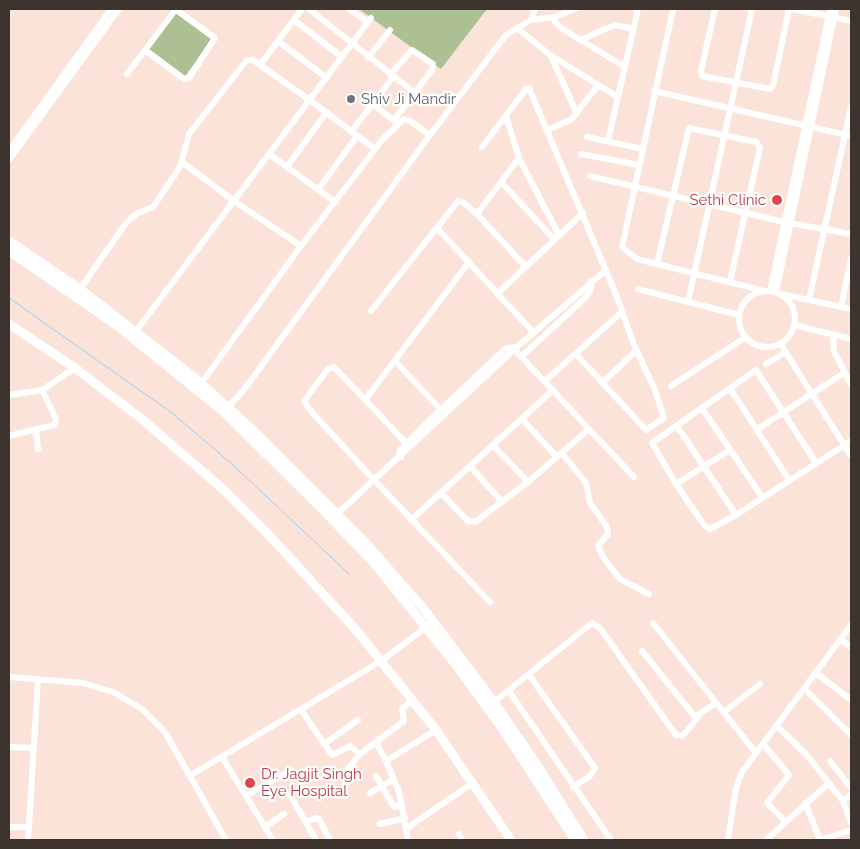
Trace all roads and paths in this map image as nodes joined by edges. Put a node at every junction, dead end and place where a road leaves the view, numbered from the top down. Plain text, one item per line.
1 (111, 9) edge
2 (119, 9) edge
3 (176, 9) edge
4 (302, 9) edge
5 (309, 9) edge
6 (349, 9) edge
7 (535, 9) edge
8 (575, 9) edge
9 (638, 9) edge
10 (673, 9) edge
11 (715, 9) edge
12 (752, 9) edge
13 (791, 9) edge
14 (830, 9) edge
15 (836, 9) edge
16 (556, 17) junction
17 (832, 17) junction
18 (294, 20) junction
19 (531, 20) junction
20 (851, 21) edge
21 (517, 28) junction
22 (634, 29) junction
23 (390, 30) dead end
24 (580, 40) junction
25 (278, 42) junction
26 (353, 42) junction
27 (145, 50) junction
28 (550, 55) junction
29 (342, 57) junction
30 (368, 58) junction
31 (260, 66) junction
32 (625, 67) junction
33 (127, 74) dead end
34 (392, 76) junction
35 (327, 78) junction
36 (735, 82) junction
37 (598, 85) junction
38 (654, 91) junction
39 (416, 93) junction
40 (618, 97) junction
41 (311, 100) junction
42 (371, 103) junction
43 (851, 106) edge
44 (730, 108) junction
45 (326, 114) junction
46 (576, 114) junction
47 (506, 116) junction
48 (396, 122) junction
49 (808, 126) junction
50 (548, 130) junction
51 (354, 134) junction
52 (430, 135) junction
53 (725, 135) junction
54 (848, 135) edge
55 (586, 136) dead end
56 (12, 141) edge
57 (608, 141) junction
58 (482, 148) dead end
59 (375, 149) junction
60 (643, 149) junction
61 (9, 151) edge
62 (270, 154) junction
63 (581, 154) dead end
64 (519, 158) junction
65 (9, 160) edge
66 (182, 162) junction
67 (639, 164) junction
68 (287, 167) junction
69 (590, 176) dead end
70 (502, 183) junction
71 (635, 186) junction
72 (318, 190) junction
73 (673, 196) junction
74 (234, 201) junction
75 (335, 202) junction
76 (708, 203) junction
77 (745, 212) junction
78 (583, 213) junction
79 (477, 214) junction
80 (787, 222) junction
81 (437, 228) junction
82 (825, 229) junction
83 (851, 234) edge
84 (556, 237) junction
85 (9, 241) edge
86 (301, 246) junction
87 (9, 251) edge
88 (851, 258) edge
89 (469, 262) junction
90 (657, 264) junction
91 (526, 267) junction
92 (606, 270) junction
93 (694, 273) junction
94 (591, 281) junction
95 (730, 281) junction
96 (80, 289) junction
97 (638, 289) dead end
98 (773, 292) junction
99 (498, 293) junction
100 (809, 300) junction
101 (688, 302) junction
102 (841, 307) junction
103 (851, 309) edge
104 (371, 311) dead end
105 (622, 312) junction
106 (739, 315) junction
107 (9, 324) edge
108 (794, 325) junction
109 (136, 331) junction
110 (533, 332) junction
111 (833, 335) junction
112 (746, 338) junction
113 (851, 339) edge
114 (780, 343) junction
115 (515, 348) junction
116 (636, 351) junction
117 (786, 352) junction
118 (576, 354) junction
119 (521, 357) junction
120 (395, 361) junction
121 (766, 364) dead end
122 (75, 368) junction
123 (844, 373) junction
124 (545, 381) junction
125 (603, 382) junction
126 (851, 385) edge
127 (198, 386) junction
128 (671, 386) dead end
129 (730, 388) junction
130 (42, 390) junction
131 (552, 390) junction
132 (814, 394) junction
133 (9, 395) edge
134 (365, 400) junction
135 (702, 408) junction
136 (227, 409) junction
137 (441, 410) junction
138 (783, 414) junction
139 (522, 419) junction
140 (677, 426) junction
141 (589, 429) junction
142 (36, 430) junction
143 (756, 430) junction
144 (9, 436) edge
145 (851, 441) edge
146 (406, 443) junction
147 (493, 445) junction
148 (844, 445) junction
149 (38, 449) dead end
150 (730, 450) junction
151 (560, 455) junction
152 (851, 456) edge
153 (401, 457) junction
154 (816, 463) junction
155 (470, 466) junction
156 (703, 466) junction
157 (634, 477) dead end
158 (789, 480) junction
159 (375, 481) junction
160 (528, 482) junction
161 (676, 484) junction
162 (442, 494) junction
163 (762, 496) junction
164 (502, 502) junction
165 (736, 515) junction
166 (334, 517) junction
167 (411, 520) junction
168 (649, 594) dead end
169 (490, 602) dead end
170 (653, 623) dead end
171 (429, 624) junction
172 (851, 624) edge
173 (841, 640) junction
174 (851, 648) edge
175 (642, 651) dead end
176 (381, 661) junction
177 (816, 673) junction
178 (529, 676) junction
179 (9, 677) edge
180 (38, 679) junction
181 (760, 684) dead end
182 (805, 688) junction
183 (509, 691) junction
184 (412, 700) junction
185 (851, 700) edge
186 (494, 702) junction
187 (716, 703) junction
188 (301, 710) junction
189 (724, 712) junction
190 (698, 717) junction
191 (358, 720) dead end
192 (777, 726) junction
193 (436, 730) junction
194 (851, 734) edge
195 (376, 742) junction
196 (324, 744) junction
197 (763, 744) junction
198 (9, 747) edge
199 (32, 748) junction
200 (756, 753) junction
201 (360, 754) junction
202 (222, 757) junction
203 (386, 761) junction
204 (830, 761) dead end
205 (291, 770) dead end
206 (191, 775) junction
207 (376, 776) dead end
208 (394, 779) junction
209 (473, 783) junction
210 (829, 783) junction
211 (382, 786) junction
212 (574, 787) junction
213 (851, 788) edge
214 (346, 793) dead end
215 (370, 793) dead end
216 (851, 794) edge
217 (290, 795) dead end
218 (246, 796) junction
219 (843, 801) junction
220 (805, 803) junction
221 (402, 804) junction
222 (284, 814) dead end
223 (406, 818) junction
224 (785, 821) junction
225 (306, 822) junction
226 (851, 823) edge
227 (380, 824) dead end
228 (264, 826) junction
229 (9, 827) edge
230 (28, 827) junction
231 (407, 828) junction
232 (851, 830) edge
233 (459, 834) dead end
234 (28, 840) edge
235 (226, 840) edge
236 (273, 840) edge
237 (316, 840) edge
238 (330, 840) edge
239 (408, 840) edge
240 (462, 840) edge
241 (511, 840) edge
242 (574, 840) edge
243 (584, 840) edge
244 (611, 840) edge
245 (728, 840) edge
246 (766, 840) edge
247 (820, 840) edge

1 - 56 street
2 - 65 street
3 - 27 street
3 - 27 street
4 - 18 street
5 - 26 street
6 - 26 street
7 - 19 street
8 - 16 street
9 - 22 street
10 - 38 street
11 - 36 street
12 - 36 street
13 - 17 street
13 - 36 street
14 - 17 street
15 - 17 street
16 - 19 street
16 - 24 street
17 - 20 street
17 - 49 street
18 - 25 street
18 - 29 street
19 - 21 street
21 - 28 street
21 - 52 street
22 - 24 street
22 - 32 street
23 - 30 street
24 - 32 street
25 - 31 street
25 - 35 street
26 - 29 street
26 - 30 street
27 - 33 street
28 - 37 street
28 - 46 street
29 - 35 street
30 - 34 street
31 - 41 street
31 - 66 street
32 - 40 street
34 - 39 street
34 - 39 street
34 - 42 street
35 - 41 street
36 - 44 street
37 - 40 street
37 - 46 street
38 - 44 street
38 - 60 street
39 - 48 street
40 - 57 street
41 - 45 street
41 - 62 street
42 - 48 street
42 - 51 street
43 - 54 street
44 - 49 street
44 - 53 street
45 - 51 street
45 - 68 street
46 - 50 street
47 - 50 street
47 - 58 street
47 - 64 street
48 - 52 street
48 - 59 street
49 - 54 street
49 - 80 street
50 - 78 street
51 - 59 street
51 - 72 street
52 - 136 street
53 - 73 street
53 - 76 street
53 - 77 street
54 - 82 street
55 - 57 street
56 - 61 street
57 - 60 street
59 - 75 street
60 - 67 street
62 - 68 street
62 - 74 street
63 - 67 street
64 - 70 street
64 - 84 street
66 - 74 street
66 - 96 street
67 - 71 street
68 - 72 street
69 - 71 street
70 - 79 street
70 - 84 street
71 - 73 street
71 - 90 street
72 - 75 street
73 - 76 street
73 - 90 street
74 - 86 street
74 - 109 street
75 - 86 street
76 - 77 street
76 - 93 street
77 - 80 street
77 - 95 street
78 - 84 street
78 - 92 street
79 - 81 street
79 - 91 street
80 - 82 street
80 - 98 street
81 - 89 street
81 - 104 street
82 - 83 street
82 - 100 street
84 - 91 street
85 - 96 main road
86 - 127 street
87 - 127 main road
88 - 102 street
89 - 99 street
89 - 120 street
90 - 93 street
91 - 99 street
92 - 94 street
92 - 105 street
93 - 95 street
93 - 101 street
94 - 110 street
94 - 119 street
95 - 98 street
96 - 109 main road
97 - 101 street
98 - 100 street
98 - 106 street
98 - 108 street
99 - 110 street
100 - 102 street
101 - 106 street
102 - 103 street
105 - 116 street
105 - 118 street
106 - 112 street
107 - 122 main road
108 - 111 street
108 - 114 street
109 - 127 main road
110 - 115 street
111 - 113 street
111 - 123 street
112 - 114 street
112 - 128 street
114 - 117 street
115 - 119 street
115 - 137 street
115 - 153 street
116 - 125 street
116 - 125 street
117 - 121 street
117 - 132 street
118 - 124 street
118 - 125 street
119 - 124 street
120 - 134 street
120 - 137 street
122 - 130 street
122 - 176 main road
123 - 126 street
123 - 132 street
124 - 131 street
127 - 136 main road
129 - 135 street
129 - 138 street
129 - 143 street
130 - 133 street
130 - 142 street
131 - 139 street
131 - 141 street
132 - 138 street
132 - 148 street
134 - 146 street
134 - 159 street
135 - 140 street
135 - 150 street
136 - 166 main road
137 - 146 street
138 - 143 street
138 - 154 street
139 - 147 street
139 - 151 street
140 - 156 street
140 - 161 street
141 - 151 street
141 - 157 street
142 - 144 street
142 - 149 street
143 - 158 street
145 - 148 street
146 - 153 street
147 - 155 street
147 - 160 street
148 - 152 street
148 - 154 street
150 - 156 street
150 - 163 street
151 - 160 street
151 - 168 street
153 - 159 street
154 - 158 street
155 - 162 street
155 - 164 street
156 - 161 street
156 - 165 street
158 - 163 street
159 - 166 street
159 - 167 street
160 - 164 street
161 - 165 street
162 - 164 street
162 - 167 street
163 - 165 street
166 - 171 main road
167 - 169 street
170 - 187 street
171 - 176 street
171 - 186 main road
171 - 242 main road
172 - 173 street
173 - 174 street
173 - 177 street
175 - 190 street
176 - 184 main road
176 - 188 street
177 - 182 street
177 - 185 street
178 - 183 street
178 - 190 street
178 - 212 street
179 - 180 street
180 - 199 street
180 - 206 street
181 - 189 street
182 - 192 street
182 - 194 street
183 - 186 street
183 - 212 street
184 - 193 main road
184 - 195 street
186 - 243 main road
187 - 189 street
187 - 190 street
188 - 196 street
188 - 202 street
189 - 200 street
191 - 196 street
192 - 197 street
192 - 210 street
193 - 203 street
193 - 209 main road
195 - 201 street
195 - 203 street
196 - 201 street
197 - 200 street
197 - 224 street
198 - 199 street
199 - 230 street
200 - 245 street
201 - 214 street
202 - 206 street
202 - 218 street
203 - 208 street
204 - 213 street
205 - 218 street
206 - 235 street
207 - 211 street
208 - 211 street
208 - 221 street
209 - 231 street
209 - 241 main road
210 - 219 street
210 - 220 street
211 - 215 street
211 - 221 street
212 - 244 street
216 - 219 street
217 - 225 street
218 - 228 street
219 - 226 street
220 - 224 street
220 - 247 street
221 - 223 street
222 - 228 street
223 - 227 street
223 - 231 street
224 - 246 street
225 - 237 street
225 - 238 street
228 - 236 street
229 - 230 street
230 - 234 street
231 - 239 street
232 - 247 street
233 - 240 street

